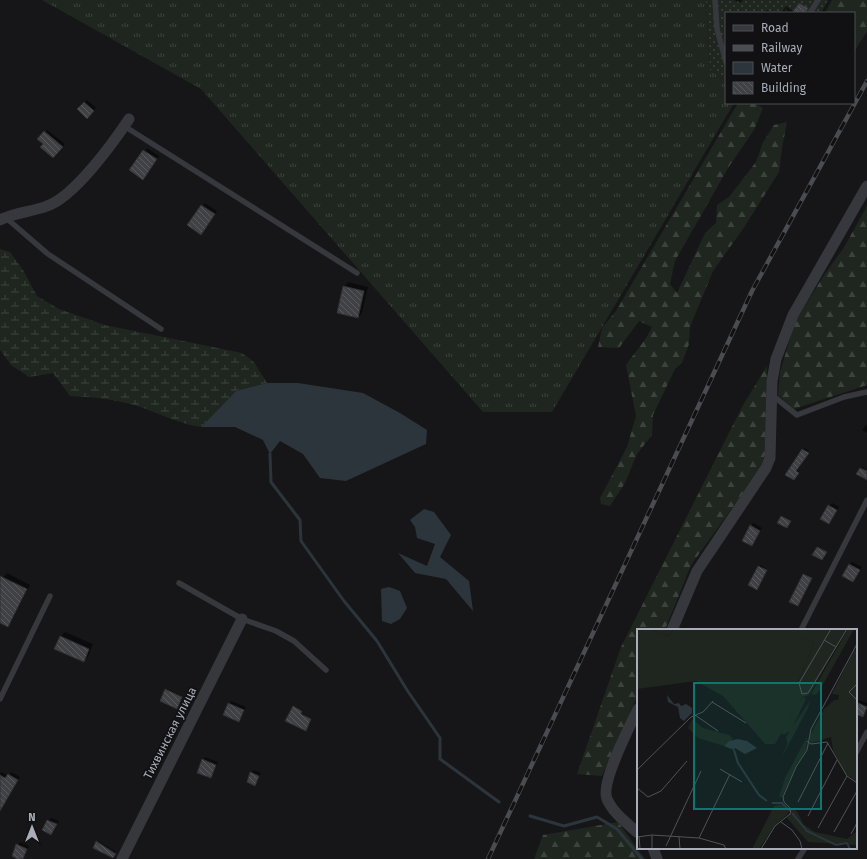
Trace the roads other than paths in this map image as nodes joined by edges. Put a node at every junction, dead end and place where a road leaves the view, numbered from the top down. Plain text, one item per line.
1 (715, 0) edge
2 (818, 0) edge
3 (811, 12) edge
4 (725, 58) edge
5 (127, 123) joint
6 (867, 186) edge
7 (2, 218) edge
8 (357, 273) dead end
9 (161, 329) dead end
10 (867, 392) edge
11 (772, 395) junction
12 (867, 500) edge
13 (179, 583) dead end
14 (50, 596) dead end
15 (242, 619) junction
16 (672, 629) edge
17 (802, 629) edge
18 (326, 670) dead end
19 (0, 699) edge
20 (637, 711) edge
21 (867, 732) edge
22 (857, 751) edge
23 (637, 832) edge
24 (653, 849) edge
25 (804, 849) edge
26 (122, 859) edge
27 (657, 859) edge
28 (798, 859) edge

1 - 4 lane
2 - 3 lane
5 - 7 street
5 - 8 lane
6 - 11 street
7 - 9 lane
10 - 11 lane
11 - 16 street
12 - 17 lane
13 - 15 lane
14 - 19 lane
15 - 18 lane
15 - 26 street, Тихвинская улица
20 - 23 street
21 - 22 lane
24 - 27 street
25 - 28 lane

